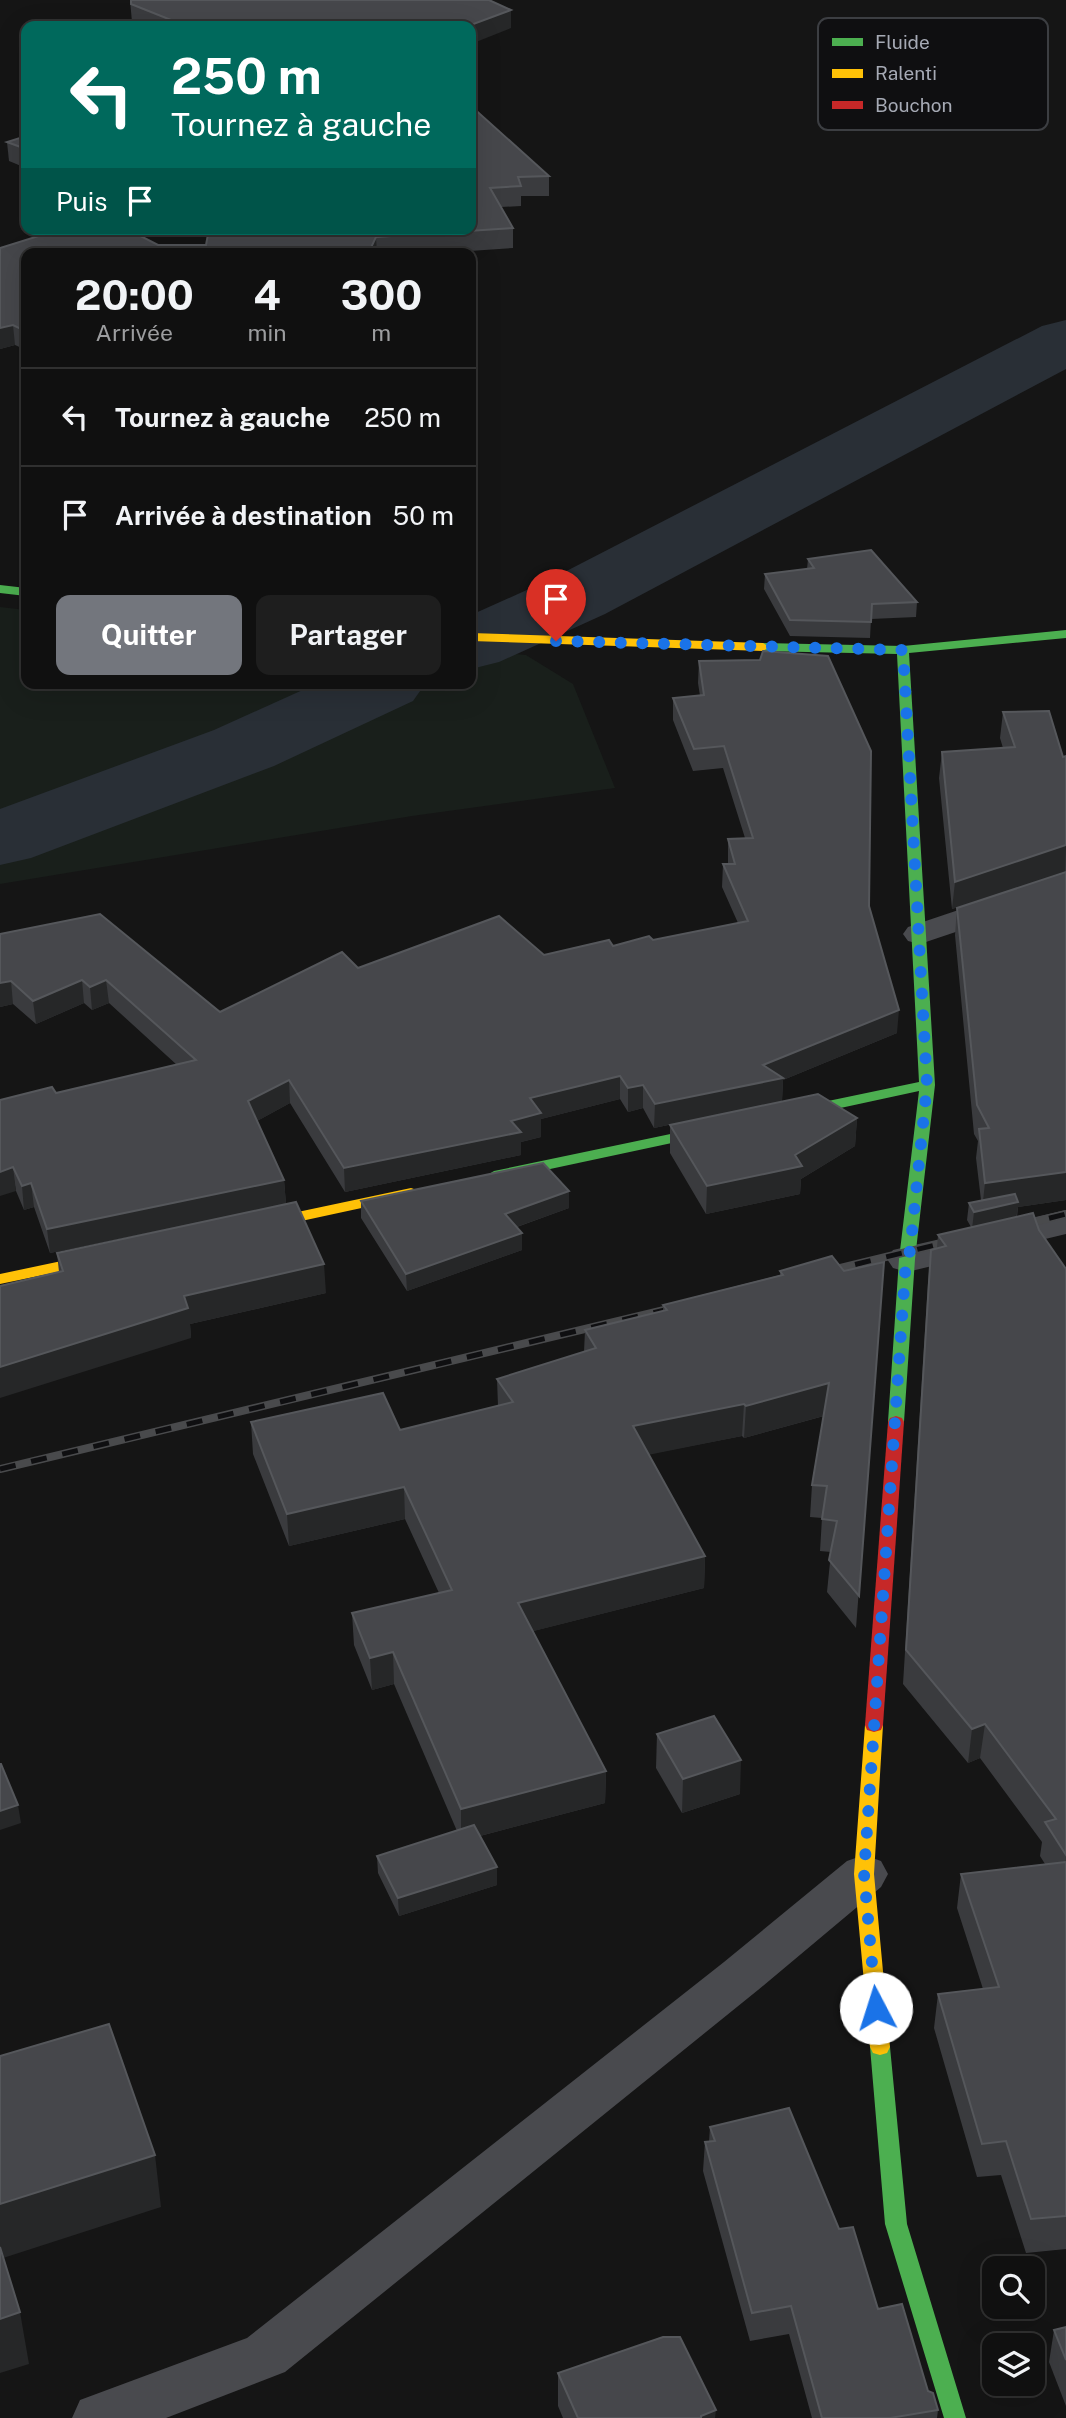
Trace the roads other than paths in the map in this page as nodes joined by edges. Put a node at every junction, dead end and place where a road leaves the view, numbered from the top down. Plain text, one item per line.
1 (0, 589) edge
2 (21, 591) edge
3 (1066, 634) edge
4 (476, 636) edge
5 (903, 650) junction
6 (1066, 884) edge
7 (920, 934) junction
8 (927, 1085) junction
9 (763, 1119) edge
10 (736, 1125) edge
11 (477, 1179) edge
12 (422, 1191) edge
13 (1066, 1222) edge
14 (232, 1230) edge
15 (123, 1253) edge
16 (906, 1259) junction
17 (0, 1279) edge
18 (864, 1874) junction
19 (100, 2418) edge
20 (955, 2418) edge

1 - 2 street
3 - 5 street
4 - 5 street
5 - 7 street
6 - 7 street
7 - 8 street
8 - 9 street
8 - 16 street
10 - 11 street
12 - 14 street
13 - 16 street
15 - 17 street
16 - 18 street
18 - 19 street
18 - 20 street

